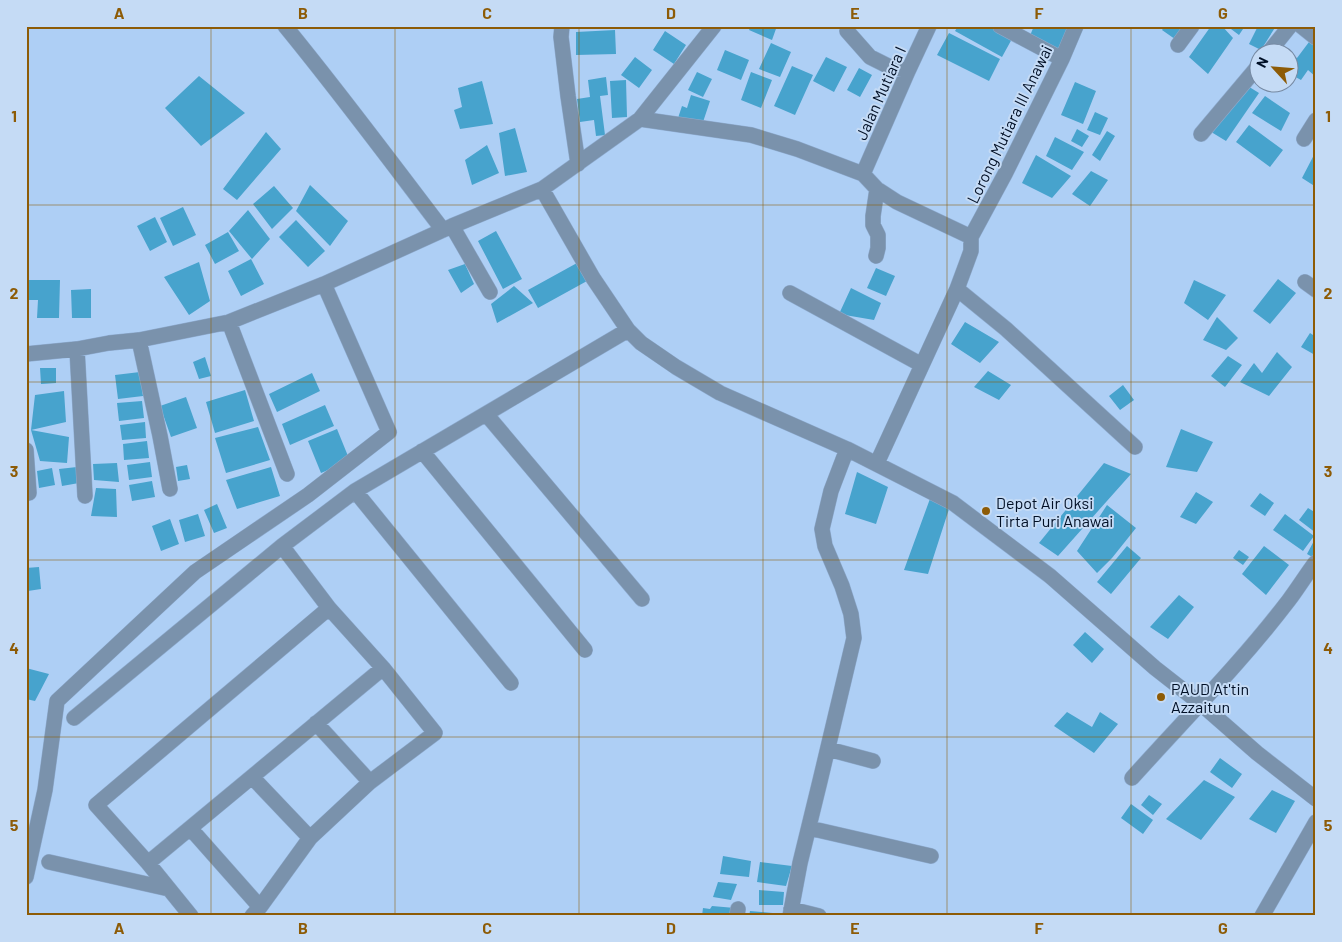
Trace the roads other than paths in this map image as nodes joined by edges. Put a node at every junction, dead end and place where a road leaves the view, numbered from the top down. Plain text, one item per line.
1 (285, 26) edge
2 (562, 26) edge
3 (714, 26) edge
4 (929, 26) edge
5 (1000, 26) edge
6 (1076, 26) edge
7 (1192, 26) edge
8 (1290, 26) edge
9 (1301, 26) edge
10 (847, 31) dead end
11 (1020, 31) edge
12 (1316, 38) edge
13 (1277, 42) edge
14 (1178, 45) dead end
15 (1062, 59) junction
16 (908, 71) junction
17 (1250, 76) edge
18 (640, 119) junction
19 (1316, 120) edge
20 (1201, 134) dead end
21 (1304, 139) dead end
22 (578, 164) junction
23 (864, 174) junction
24 (542, 190) junction
25 (877, 190) junction
26 (447, 228) junction
27 (971, 237) junction
28 (876, 256) dead end
29 (324, 284) junction
30 (957, 289) junction
31 (490, 292) dead end
32 (790, 294) dead end
33 (229, 322) junction
34 (628, 330) junction
35 (139, 340) junction
36 (77, 349) junction
37 (26, 354) edge
38 (922, 365) junction
39 (486, 414) junction
40 (1135, 448) dead end
41 (847, 449) junction
42 (26, 450) edge
43 (422, 451) junction
44 (877, 464) junction
45 (287, 474) dead end
46 (170, 489) dead end
47 (355, 491) junction
48 (28, 493) dead end
49 (85, 496) dead end
50 (282, 546) junction
51 (1315, 563) edge
52 (642, 599) dead end
53 (329, 608) junction
54 (585, 650) dead end
55 (383, 668) junction
56 (511, 683) dead end
57 (1201, 704) junction
58 (74, 718) dead end
59 (316, 723) junction
60 (828, 749) junction
61 (873, 761) dead end
62 (252, 777) junction
63 (1132, 778) dead end
64 (370, 782) junction
65 (1316, 799) edge
66 (33, 813) edge
67 (1316, 822) edge
68 (190, 828) junction
69 (809, 828) junction
70 (310, 838) junction
71 (931, 856) dead end
72 (49, 862) dead end
73 (148, 863) junction
74 (26, 877) edge
75 (169, 889) junction
76 (256, 911) edge
77 (790, 912) edge
78 (189, 915) edge
79 (819, 916) edge
80 (1262, 916) edge

1 - 26 street
2 - 22 street
3 - 18 street
4 - 16 street, Jalan Mutiara I
5 - 11 street
6 - 15 street, Lorong Mutiara III Anawai
7 - 14 street
8 - 13 street
9 - 12 street
10 - 16 street
11 - 15 street
15 - 27 street, Lorong Mutiara III Anawai
16 - 23 street, Jalan Mutiara I
17 - 20 street
18 - 22 street
18 - 23 street
19 - 21 street
22 - 24 street
23 - 25 street
24 - 26 street
24 - 34 street
25 - 27 street
25 - 28 street
26 - 29 street
26 - 31 street
27 - 30 street
29 - 33 street
29 - 66 street
30 - 38 street
30 - 40 street
32 - 38 street
33 - 35 street
33 - 45 street
34 - 39 street
34 - 41 street
35 - 36 street
35 - 46 street
36 - 37 street
36 - 49 street
38 - 44 street
39 - 43 street
39 - 52 street
41 - 44 street
41 - 60 street
42 - 48 street
43 - 47 street
43 - 54 street
44 - 57 street
47 - 50 street
47 - 56 street
50 - 53 street
50 - 58 street
51 - 57 street
53 - 55 street
53 - 73 street
55 - 59 street
55 - 64 street
57 - 63 street
57 - 65 street
59 - 62 street
59 - 64 street
60 - 61 street
60 - 69 street
62 - 68 street
62 - 70 street
64 - 70 street
66 - 74 street
67 - 80 street
68 - 73 street
68 - 76 street
69 - 71 street
69 - 77 street
70 - 76 street
72 - 75 street
73 - 75 street
75 - 78 street
77 - 79 street

